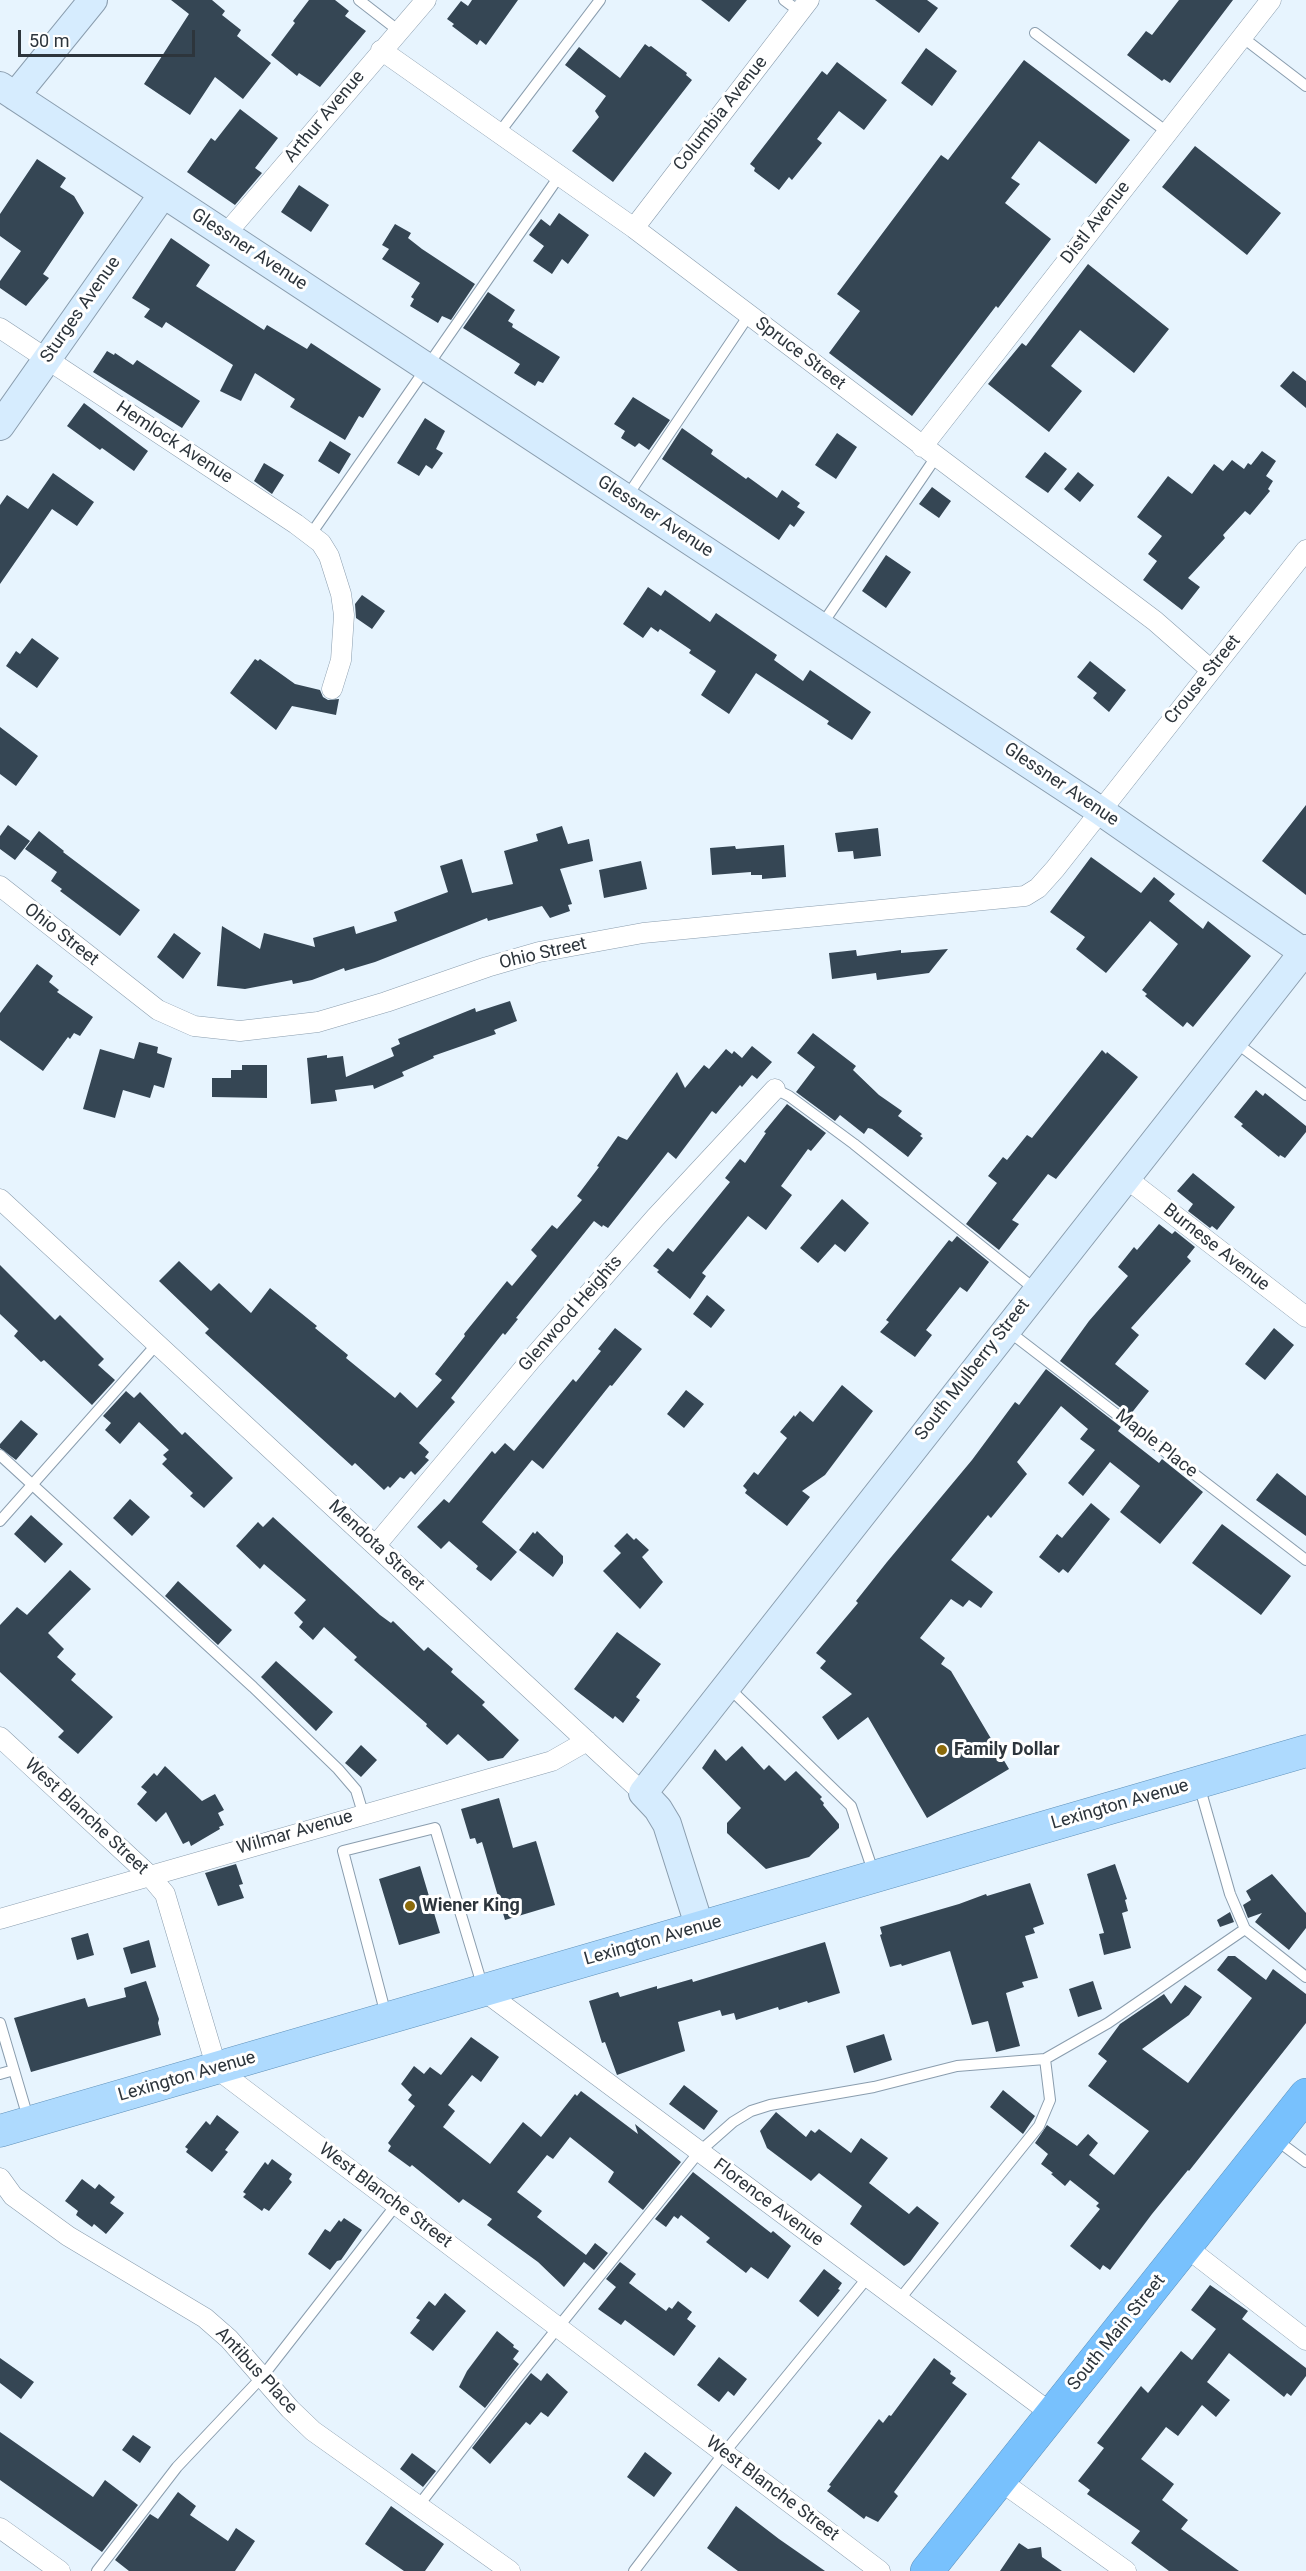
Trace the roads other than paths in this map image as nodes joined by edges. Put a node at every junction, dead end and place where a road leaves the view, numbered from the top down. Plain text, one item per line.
1 (93, 0) edge
2 (359, 0) edge
3 (426, 0) edge
4 (600, 0) edge
5 (784, 0) edge
6 (1271, 0) edge
7 (805, 6) edge
8 (399, 31) junction
9 (1035, 33) dead end
10 (1242, 37) junction
11 (381, 50) junction
12 (1306, 86) edge
13 (7, 91) edge
14 (1167, 132) junction
15 (499, 133) junction
16 (560, 176) junction
17 (163, 194) junction
18 (634, 228) junction
19 (225, 235) junction
20 (749, 315) junction
21 (0, 328) edge
22 (47, 359) junction
23 (427, 367) junction
24 (0, 426) edge
25 (929, 452) junction
26 (626, 498) junction
27 (311, 534) junction
28 (1306, 550) edge
29 (821, 626) junction
30 (1211, 670) junction
31 (332, 689) dead end
32 (1099, 810) junction
33 (0, 886) edge
34 (1305, 952) edge
35 (1235, 1041) junction
36 (775, 1089) joint
37 (1306, 1095) edge
38 (1126, 1178) junction
39 (0, 1199) edge
40 (1036, 1290) junction
41 (1306, 1317) edge
42 (1006, 1329) junction
43 (157, 1344) junction
44 (0, 1455) edge
45 (33, 1486) junction
46 (0, 1521) edge
47 (376, 1545) junction
48 (1306, 1560) edge
49 (726, 1685) junction
50 (0, 1737) edge
51 (587, 1741) junction
52 (1306, 1751) edge
53 (1198, 1782) junction
54 (643, 1792) junction
55 (363, 1813) junction
56 (149, 1875) junction
57 (875, 1876) junction
58 (0, 1919) edge
59 (700, 1928) junction
60 (1245, 1929) junction
61 (1306, 1977) edge
62 (484, 1991) junction
63 (386, 2018) junction
64 (0, 2023) edge
65 (1045, 2059) junction
66 (217, 2069) junction
67 (14, 2070) junction
68 (0, 2074) edge
69 (1306, 2095) edge
70 (30, 2123) junction
71 (0, 2131) edge
72 (1273, 2137) junction
73 (699, 2152) junction
74 (1306, 2162) edge
75 (0, 2178) edge
76 (396, 2205) junction
77 (1186, 2247) junction
78 (868, 2277) junction
79 (899, 2300) junction
80 (558, 2327) junction
81 (1306, 2340) edge
82 (262, 2377) junction
83 (1052, 2414) junction
84 (724, 2453) junction
85 (999, 2480) junction
86 (419, 2505) junction
87 (0, 2528) edge
88 (60, 2571) edge
89 (97, 2571) edge
90 (510, 2571) edge
91 (634, 2571) edge
92 (880, 2571) edge
93 (927, 2571) edge
94 (1126, 2571) edge

1 - 13 street
2 - 8 lane
3 - 8 street, Arthur Avenue
4 - 15 lane
5 - 7 lane
6 - 10 street, Distl Avenue
7 - 18 street, Columbia Avenue
8 - 11 street, Arthur Avenue
9 - 14 lane
10 - 12 lane
10 - 14 street, Distl Avenue
11 - 15 street, Spruce Street
11 - 19 street, Arthur Avenue
13 - 17 street, Glessner Avenue
14 - 25 street, Distl Avenue
15 - 16 street, Spruce Street
16 - 18 street, Spruce Street
16 - 23 lane
17 - 19 street, Glessner Avenue
17 - 22 street, Sturges Avenue
18 - 20 street, Spruce Street
19 - 23 street, Glessner Avenue
20 - 25 street, Spruce Street
20 - 26 lane
21 - 22 street, Hemlock Avenue
22 - 24 street, Sturges Avenue
22 - 27 street, Hemlock Avenue
23 - 26 street, Glessner Avenue
23 - 27 lane
25 - 29 lane
25 - 30 street, Spruce Street
26 - 29 street, Glessner Avenue
27 - 31 street, Hemlock Avenue
28 - 30 street, Crouse Street
29 - 32 street, Glessner Avenue
30 - 32 street, Crouse Street
32 - 33 street, Ohio Street
32 - 34 street, Glessner Avenue
34 - 35 street, South Mulberry Street
35 - 37 lane
35 - 38 street, South Mulberry Street
36 - 40 lane
36 - 47 street, Glenwood Heights
38 - 40 street, South Mulberry Street
38 - 41 street, Burnese Avenue
39 - 43 street, Mendota Street
40 - 42 street, South Mulberry Street
42 - 48 lane, Maple Place
42 - 49 street, South Mulberry Street
43 - 45 lane
43 - 47 street, Mendota Street
44 - 45 lane
45 - 46 lane
45 - 55 lane
47 - 51 street, Mendota Street
49 - 54 street, South Mulberry Street
49 - 57 lane
50 - 56 street, West Blanche Street
51 - 54 street, Mendota Street
51 - 55 street, Wilmar Avenue
52 - 53 main road, Lexington Avenue
53 - 57 main road, Lexington Avenue
53 - 60 lane
54 - 59 street, Mendota Street
55 - 56 street, Wilmar Avenue
56 - 58 street, Wilmar Avenue
56 - 66 street, West Blanche Street
57 - 59 main road, Lexington Avenue
59 - 62 main road, Lexington Avenue
60 - 61 lane
60 - 65 lane
62 - 63 main road, Lexington Avenue
62 - 63 lane
62 - 73 street, Florence Avenue
63 - 66 main road, Lexington Avenue
64 - 67 lane
65 - 73 lane
65 - 79 lane
66 - 70 main road, Lexington Avenue
66 - 76 street, West Blanche Street
67 - 68 lane
67 - 70 lane
69 - 72 highway, South Main Street
70 - 71 main road, Lexington Avenue
72 - 74 lane
72 - 77 highway, South Main Street
73 - 78 street, Florence Avenue
73 - 80 lane
75 - 82 street, Antibus Place
76 - 80 street, West Blanche Street
76 - 82 lane
77 - 81 street
77 - 83 highway, South Main Street
78 - 79 street, Florence Avenue
78 - 84 lane
79 - 83 street, Florence Avenue
80 - 84 street, West Blanche Street
80 - 86 lane
82 - 86 street, Antibus Place
82 - 89 lane
83 - 85 highway, South Main Street
84 - 91 lane
84 - 92 street, West Blanche Street
85 - 93 highway, South Main Street
85 - 94 street
86 - 90 street, Antibus Place
87 - 88 street

